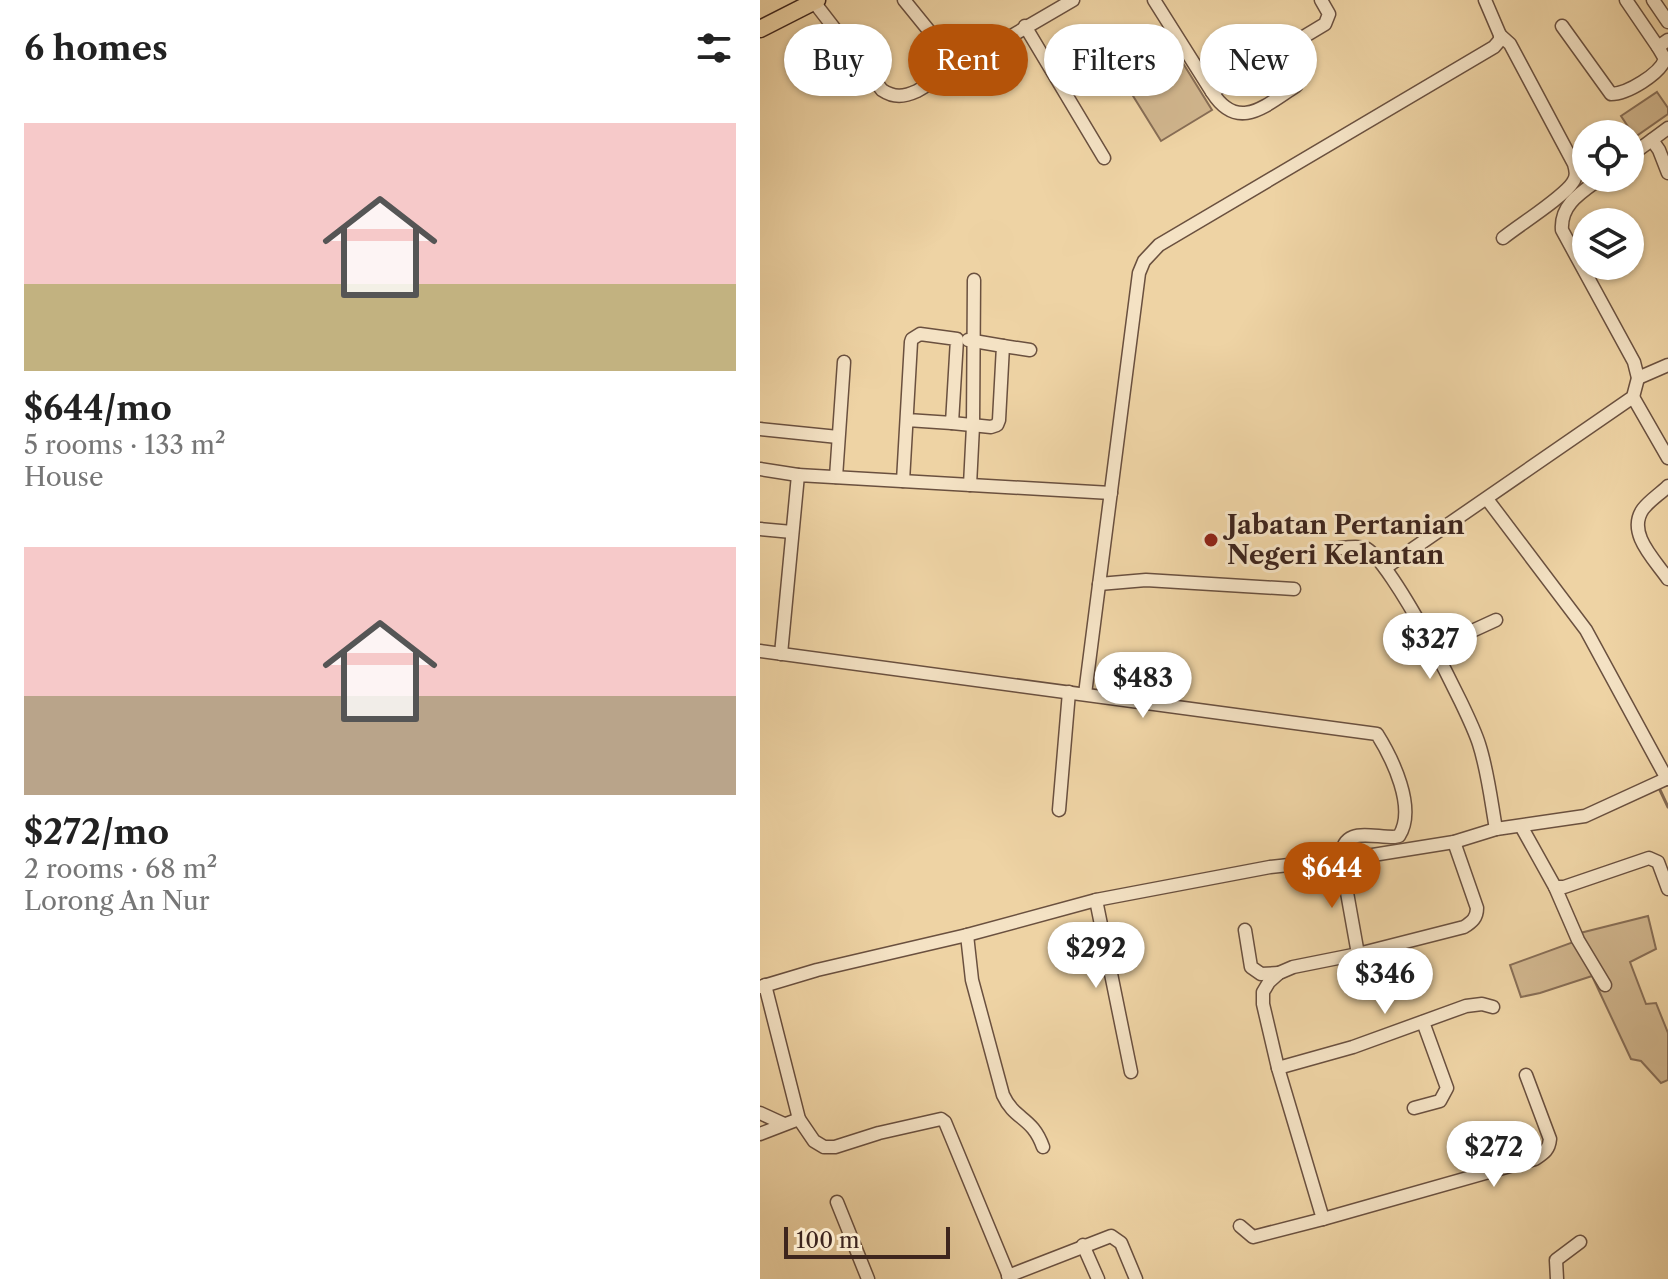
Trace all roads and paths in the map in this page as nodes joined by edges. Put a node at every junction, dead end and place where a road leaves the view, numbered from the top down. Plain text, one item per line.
1 (904, 0) edge
2 (1073, 0) edge
3 (1154, 0) edge
4 (1321, 0) edge
5 (1485, 0) edge
6 (1626, 0) edge
7 (1653, 0) edge
8 (815, 1) edge
9 (1668, 22) edge
10 (924, 24) edge
11 (1028, 24) edge
12 (1562, 26) dead end
13 (760, 29) edge
14 (1317, 29) edge
15 (1028, 31) edge
16 (1500, 35) junction
17 (1663, 44) edge
18 (1200, 73) edge
19 (908, 93) edge
20 (1215, 96) edge
21 (1281, 96) edge
22 (1668, 128) edge
23 (1652, 140) junction
24 (1644, 146) edge
25 (1104, 158) dead end
26 (1668, 173) edge
27 (1584, 192) edge
28 (1503, 238) dead end
29 (974, 280) dead end
30 (957, 339) junction
31 (974, 341) junction
32 (1003, 346) junction
33 (1030, 350) dead end
34 (844, 362) dead end
35 (1668, 365) edge
36 (1638, 378) junction
37 (1633, 397) junction
38 (907, 420) junction
39 (952, 423) junction
40 (973, 426) junction
41 (760, 429) edge
42 (838, 437) junction
43 (1668, 458) edge
44 (760, 469) edge
45 (798, 475) junction
46 (836, 477) junction
47 (903, 481) junction
48 (970, 485) junction
49 (1668, 486) edge
50 (1111, 493) junction
51 (1487, 499) junction
52 (760, 529) edge
53 (792, 532) junction
54 (1334, 549) dead end
55 (1385, 568) junction
56 (1668, 579) edge
57 (1099, 584) junction
58 (1294, 589) dead end
59 (1496, 620) dead end
60 (1435, 648) junction
61 (760, 651) edge
62 (781, 654) junction
63 (1069, 692) junction
64 (1085, 694) junction
65 (1668, 778) edge
66 (1059, 810) dead end
67 (1521, 826) junction
68 (1496, 829) junction
69 (1454, 842) junction
70 (1341, 859) junction
71 (1555, 887) junction
72 (1668, 889) edge
73 (1096, 900) junction
74 (1245, 930) dead end
75 (967, 935) junction
76 (1358, 954) junction
77 (1279, 973) junction
78 (1605, 985) dead end
79 (763, 986) edge
80 (1493, 1007) dead end
81 (1423, 1022) junction
82 (1278, 1068) junction
83 (1131, 1072) dead end
84 (1526, 1075) dead end
85 (1414, 1108) dead end
86 (760, 1113) edge
87 (799, 1119) junction
88 (784, 1124) junction
89 (760, 1134) edge
90 (1043, 1147) dead end
91 (837, 1202) dead end
92 (1323, 1219) junction
93 (1240, 1226) dead end
94 (1580, 1242) dead end
95 (1083, 1245) junction
96 (1009, 1278) edge
97 (868, 1279) edge
98 (1098, 1279) edge
99 (1136, 1279) edge
100 (1557, 1279) edge

1 - 10 street
2 - 11 street
3 - 18 street
4 - 14 street
5 - 16 street
6 - 17 street
7 - 9 street
8 - 13 main road
8 - 19 street
12 - 17 street
15 - 25 street
16 - 28 street
16 - 50 street
20 - 21 street
22 - 23 street
23 - 24 street
23 - 26 street
27 - 36 street
29 - 31 street
30 - 31 street
30 - 38 street
30 - 39 street
31 - 32 street
31 - 40 street
32 - 33 street
32 - 40 street
34 - 42 street
35 - 36 street
36 - 37 street
37 - 43 street
37 - 51 street
38 - 39 street
38 - 47 street
39 - 40 street
40 - 48 street
41 - 42 street
42 - 46 street
44 - 45 street
45 - 46 street
45 - 53 street
46 - 47 street
47 - 48 street
48 - 50 street
49 - 56 street
50 - 57 street
51 - 55 street
51 - 65 street
52 - 53 street
53 - 62 street
54 - 55 street
55 - 60 street
57 - 58 street
57 - 64 street
59 - 60 street
60 - 68 street
61 - 62 street
62 - 63 street
63 - 64 street
63 - 66 street
64 - 70 street
65 - 67 street
67 - 68 street
67 - 71 street
68 - 69 street
69 - 70 street
69 - 76 street
70 - 73 street
70 - 76 street
71 - 72 street
71 - 78 street
73 - 75 street
73 - 83 street
74 - 77 street
75 - 79 street
75 - 90 street
76 - 77 street
77 - 82 street
79 - 87 street
80 - 81 street
81 - 82 street
81 - 85 street
82 - 92 street
84 - 92 street
86 - 88 street
87 - 88 street
87 - 96 street
88 - 89 street
91 - 97 street
92 - 93 street
94 - 100 street
95 - 96 street
95 - 98 street
95 - 99 street

